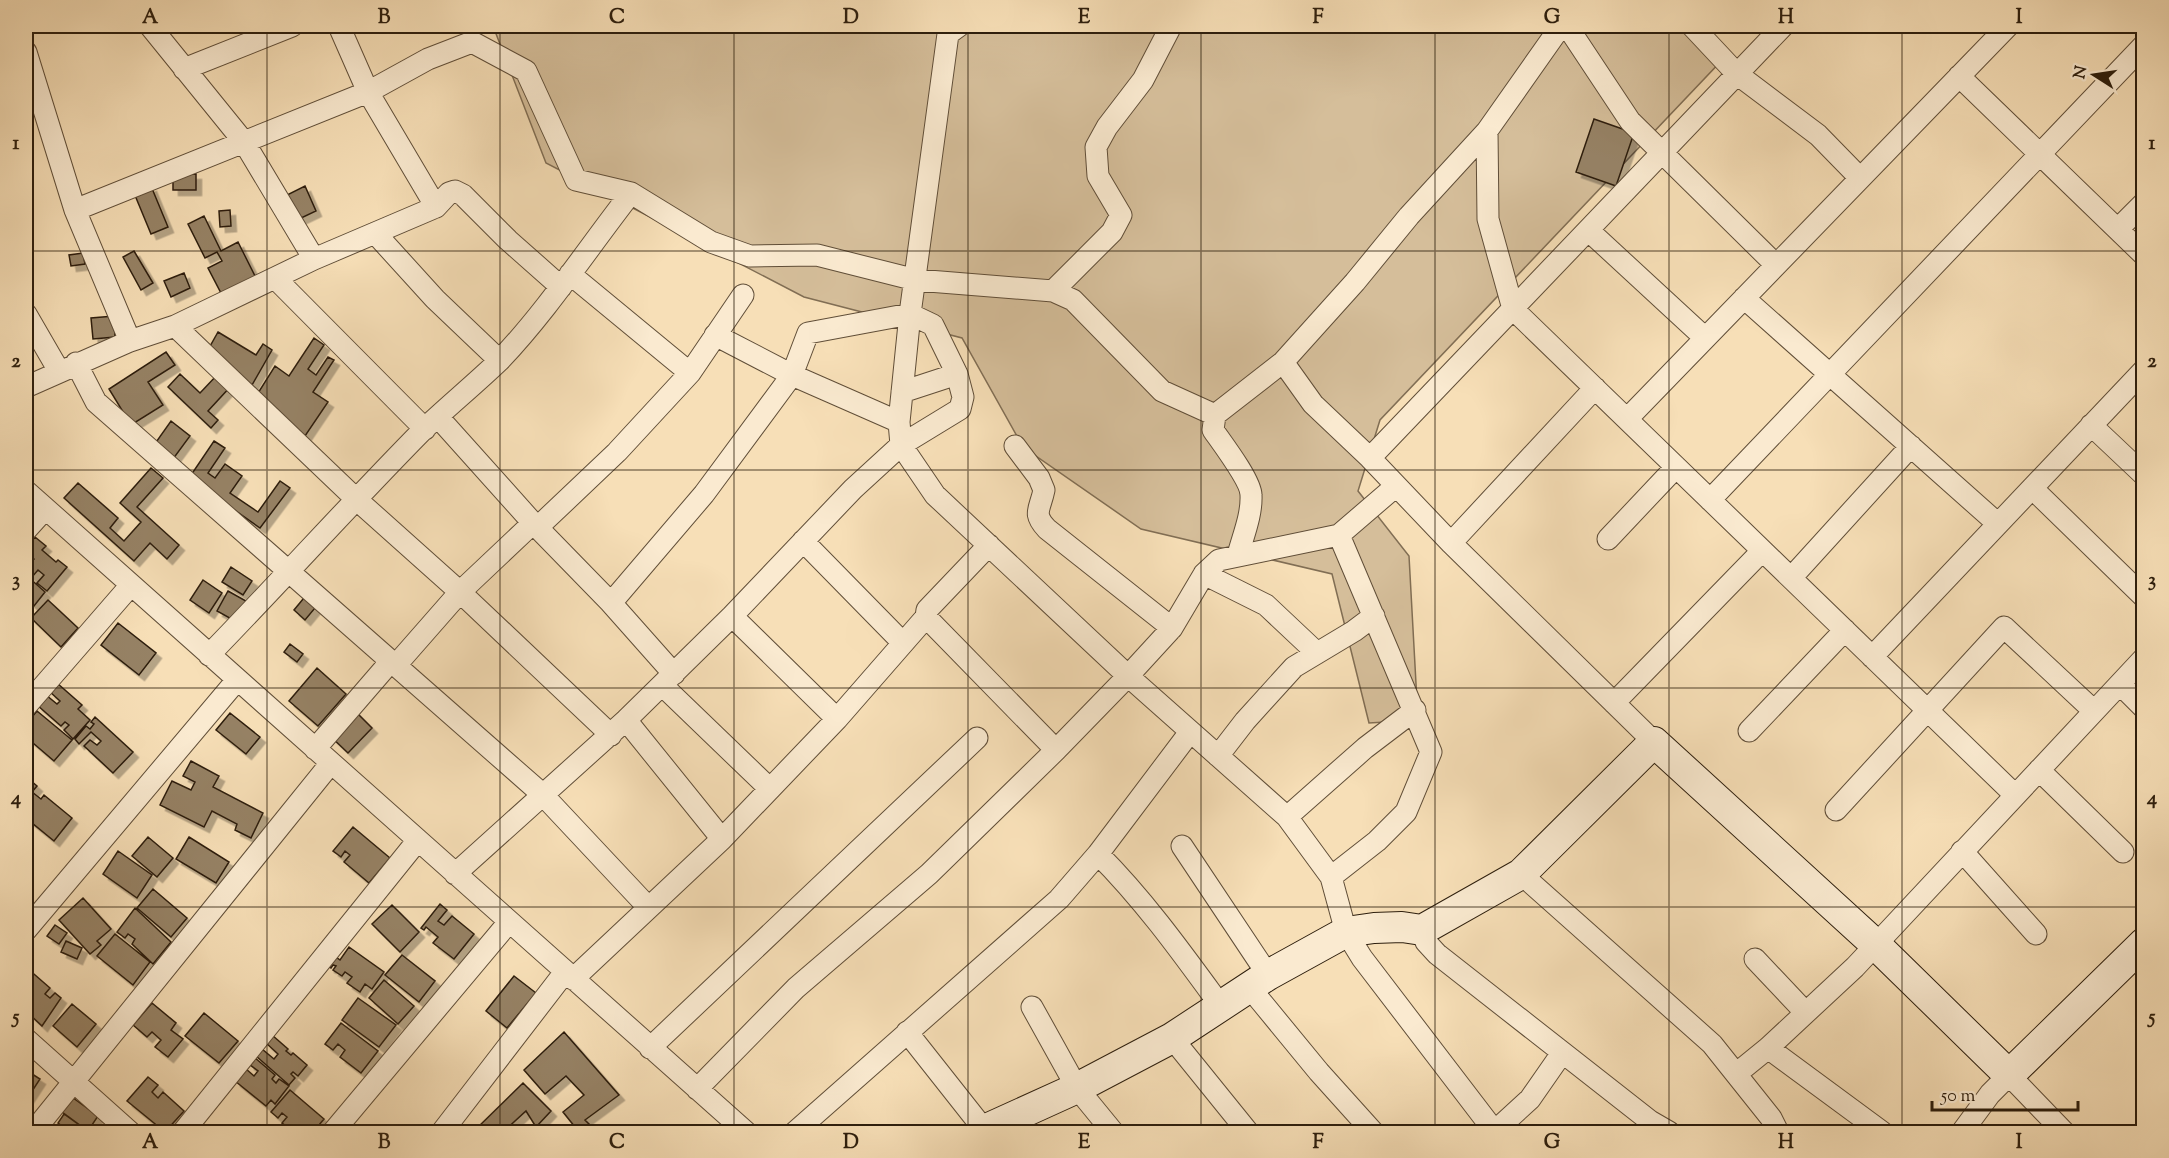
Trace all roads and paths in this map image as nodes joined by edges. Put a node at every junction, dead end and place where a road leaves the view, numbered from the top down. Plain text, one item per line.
1 (150, 26) edge
2 (292, 26) edge
3 (339, 26) edge
4 (958, 26) edge
5 (1171, 26) edge
6 (1561, 26) edge
7 (1567, 26) edge
8 (1692, 26) edge
9 (1783, 26) edge
10 (2001, 28) edge
11 (2144, 45) edge
12 (26, 52) edge
13 (184, 69) junction
14 (1737, 74) junction
15 (1959, 76) junction
16 (369, 92) junction
17 (1487, 131) junction
18 (244, 142) junction
19 (1662, 152) junction
20 (2040, 154) junction
21 (1860, 178) junction
22 (631, 193) junction
23 (2144, 203) edge
24 (436, 207) junction
25 (75, 210) junction
26 (2118, 229) junction
27 (1588, 230) junction
28 (375, 233) junction
29 (2144, 255) edge
30 (314, 259) junction
31 (1776, 265) junction
32 (276, 279) junction
33 (566, 280) junction
34 (915, 280) junction
35 (1053, 291) junction
36 (743, 295) dead end
37 (1744, 298) junction
38 (1512, 309) junction
39 (26, 314) edge
40 (910, 314) junction
41 (175, 326) junction
42 (715, 334) junction
43 (1705, 338) junction
44 (130, 341) junction
45 (499, 360) junction
46 (1283, 362) junction
47 (67, 367) junction
48 (2144, 370) edge
49 (690, 373) junction
50 (957, 374) junction
51 (1829, 374) junction
52 (792, 375) junction
53 (26, 387) edge
54 (1595, 388) junction
55 (902, 392) junction
56 (1215, 415) junction
57 (1627, 419) junction
58 (898, 422) junction
59 (431, 423) junction
60 (2091, 425) junction
61 (900, 445) junction
62 (1015, 446) dead end
63 (1911, 446) junction
64 (1370, 458) junction
65 (1677, 467) junction
66 (2144, 475) edge
67 (1396, 486) junction
68 (2032, 488) junction
69 (26, 491) edge
70 (356, 499) junction
71 (1710, 500) junction
72 (45, 508) junction
73 (1998, 524) junction
74 (536, 525) junction
75 (26, 530) edge
76 (1339, 535) junction
77 (1608, 539) dead end
78 (803, 541) junction
79 (1451, 543) junction
80 (989, 545) junction
81 (1762, 550) junction
82 (1238, 555) junction
83 (289, 572) junction
84 (1204, 574) junction
85 (1791, 578) junction
86 (131, 585) junction
87 (460, 592) junction
88 (2144, 597) edge
89 (611, 603) junction
90 (732, 616) junction
91 (1374, 616) junction
92 (926, 617) junction
93 (1172, 628) junction
94 (1845, 630) junction
95 (903, 643) junction
96 (1317, 653) junction
97 (209, 655) junction
98 (1872, 657) junction
99 (2144, 658) edge
100 (393, 663) junction
101 (1128, 676) junction
102 (668, 679) junction
103 (237, 680) junction
104 (2120, 684) junction
105 (1614, 703) junction
106 (26, 706) edge
107 (2144, 708) edge
108 (1414, 710) junction
109 (1928, 711) junction
110 (2094, 711) junction
111 (837, 719) junction
112 (626, 720) junction
113 (1749, 731) dead end
114 (1190, 732) junction
115 (611, 735) junction
116 (977, 738) dead end
117 (1654, 742) junction
118 (315, 749) junction
119 (1056, 750) junction
120 (1218, 756) junction
121 (331, 763) junction
122 (2039, 770) junction
123 (770, 789) junction
124 (542, 794) junction
125 (2015, 795) junction
126 (1836, 810) dead end
127 (1287, 817) junction
128 (722, 839) junction
129 (418, 840) junction
130 (1182, 846) dead end
131 (1962, 850) junction
132 (2123, 852) dead end
133 (1098, 854) junction
134 (455, 874) junction
135 (1521, 874) junction
136 (1330, 877) junction
137 (648, 907) junction
138 (509, 922) junction
139 (26, 930) edge
140 (1422, 930) junction
141 (1346, 932) junction
142 (2036, 934) dead end
143 (2144, 943) edge
144 (1875, 944) junction
145 (1755, 959) dead end
146 (569, 975) junction
147 (1259, 981) junction
148 (1220, 1005) junction
149 (1032, 1007) dead end
150 (1805, 1012) junction
151 (908, 1032) junction
152 (1172, 1038) junction
153 (26, 1039) edge
154 (650, 1048) junction
155 (1768, 1048) junction
156 (1562, 1053) junction
157 (1736, 1074) junction
158 (2009, 1075) junction
159 (73, 1082) junction
160 (1077, 1088) junction
161 (697, 1089) junction
162 (737, 1128) edge
163 (33, 1132) edge
164 (129, 1132) edge
165 (183, 1132) edge
166 (333, 1132) edge
167 (442, 1132) edge
168 (795, 1132) edge
169 (984, 1132) edge
170 (1113, 1132) edge
171 (1248, 1132) edge
172 (1373, 1132) edge
173 (1494, 1132) edge
174 (1669, 1132) edge
175 (1778, 1132) edge
176 (1882, 1132) edge
177 (1962, 1132) edge
178 (2064, 1132) edge

1 - 13 street
2 - 13 street
3 - 16 street
4 - 34 street
5 - 35 street
6 - 17 street
7 - 19 street
8 - 14 street
9 - 14 street
10 - 15 street
11 - 20 street
12 - 25 street
13 - 18 street
14 - 19 street
14 - 21 street
15 - 20 street
15 - 21 street
16 - 18 street
16 - 22 street
16 - 24 street
17 - 38 street
17 - 46 street
18 - 25 street
18 - 30 street
19 - 27 street
19 - 31 street
20 - 26 street
20 - 51 street
21 - 31 street
22 - 33 street
22 - 34 street
23 - 26 street
24 - 28 street
24 - 33 street
25 - 44 street
26 - 29 street
27 - 38 street
27 - 43 street
28 - 30 street
28 - 45 street
30 - 32 street
31 - 37 street
32 - 41 street
32 - 59 street
33 - 45 street
33 - 49 street
34 - 35 street
34 - 40 street
35 - 56 street
36 - 42 street
37 - 43 street
37 - 51 street
38 - 54 street
38 - 64 street
39 - 47 street
40 - 50 street
40 - 52 street
40 - 55 street
41 - 44 street
41 - 70 street
42 - 49 street
42 - 52 street
43 - 57 street
44 - 47 street
45 - 59 street
46 - 56 street
46 - 64 street
47 - 53 street
47 - 83 street
48 - 60 street
49 - 74 street
50 - 55 street
50 - 61 street
51 - 63 street
51 - 71 street
52 - 58 street
52 - 89 street
54 - 57 street
54 - 79 street
55 - 58 street
56 - 82 street
57 - 65 street
58 - 61 street
59 - 70 street
59 - 74 street
60 - 66 street
60 - 68 street
61 - 78 street
61 - 80 street
62 - 93 street
63 - 73 street
63 - 85 street
64 - 67 street
65 - 71 street
65 - 77 street
67 - 76 street
67 - 79 street
68 - 73 street
68 - 88 street
69 - 72 street
70 - 83 street
70 - 87 street
71 - 81 street
72 - 75 street
72 - 86 street
73 - 98 street
74 - 87 street
74 - 89 street
76 - 82 street
76 - 91 street
78 - 90 street
78 - 95 street
79 - 105 street
80 - 92 street
80 - 101 street
81 - 85 street
81 - 105 street
82 - 84 street
83 - 97 street
83 - 100 street
84 - 93 street
84 - 96 street
85 - 94 street
86 - 97 street
86 - 106 street
87 - 100 street
87 - 115 street
89 - 102 street
90 - 102 street
90 - 111 street
91 - 96 street
91 - 108 street
92 - 95 street
92 - 119 street
93 - 101 street
94 - 98 street
94 - 113 street
95 - 111 street
96 - 120 street
97 - 103 street
98 - 109 street
99 - 104 street
100 - 118 street
100 - 124 street
101 - 114 street
101 - 119 street
102 - 112 street
102 - 123 street
103 - 118 street
103 - 139 street
104 - 107 street
104 - 110 street
105 - 117 street
108 - 127 street
108 - 136 street
109 - 110 street
109 - 125 street
109 - 126 street
110 - 122 street
111 - 123 street
112 - 115 street
112 - 128 street
114 - 120 street
114 - 133 street
115 - 124 street
116 - 154 street
117 - 135 street
117 - 144 street
118 - 121 street
119 - 161 street
120 - 127 street
121 - 129 street
121 - 159 street
122 - 125 street
122 - 132 street
123 - 128 street
124 - 134 street
124 - 137 street
125 - 131 street
127 - 136 street
128 - 137 street
129 - 134 street
129 - 165 street
130 - 147 street
131 - 142 street
131 - 144 street
133 - 148 street
133 - 151 street
134 - 138 street
135 - 140 street
135 - 157 street
136 - 141 street
137 - 146 street
138 - 146 street
138 - 166 street
140 - 141 street
140 - 156 street
141 - 147 street
141 - 173 street
143 - 158 street
144 - 150 street
144 - 158 street
145 - 150 street
146 - 154 street
146 - 167 street
147 - 148 street
147 - 172 street
148 - 152 street
149 - 160 street
150 - 155 street
151 - 168 street
151 - 169 street
152 - 160 street
152 - 171 street
153 - 159 street
154 - 161 street
155 - 157 street
155 - 176 street
156 - 173 street
156 - 174 street
157 - 175 street
158 - 177 street
158 - 178 street
159 - 163 street
159 - 164 street
160 - 169 street
160 - 170 street
161 - 162 street

